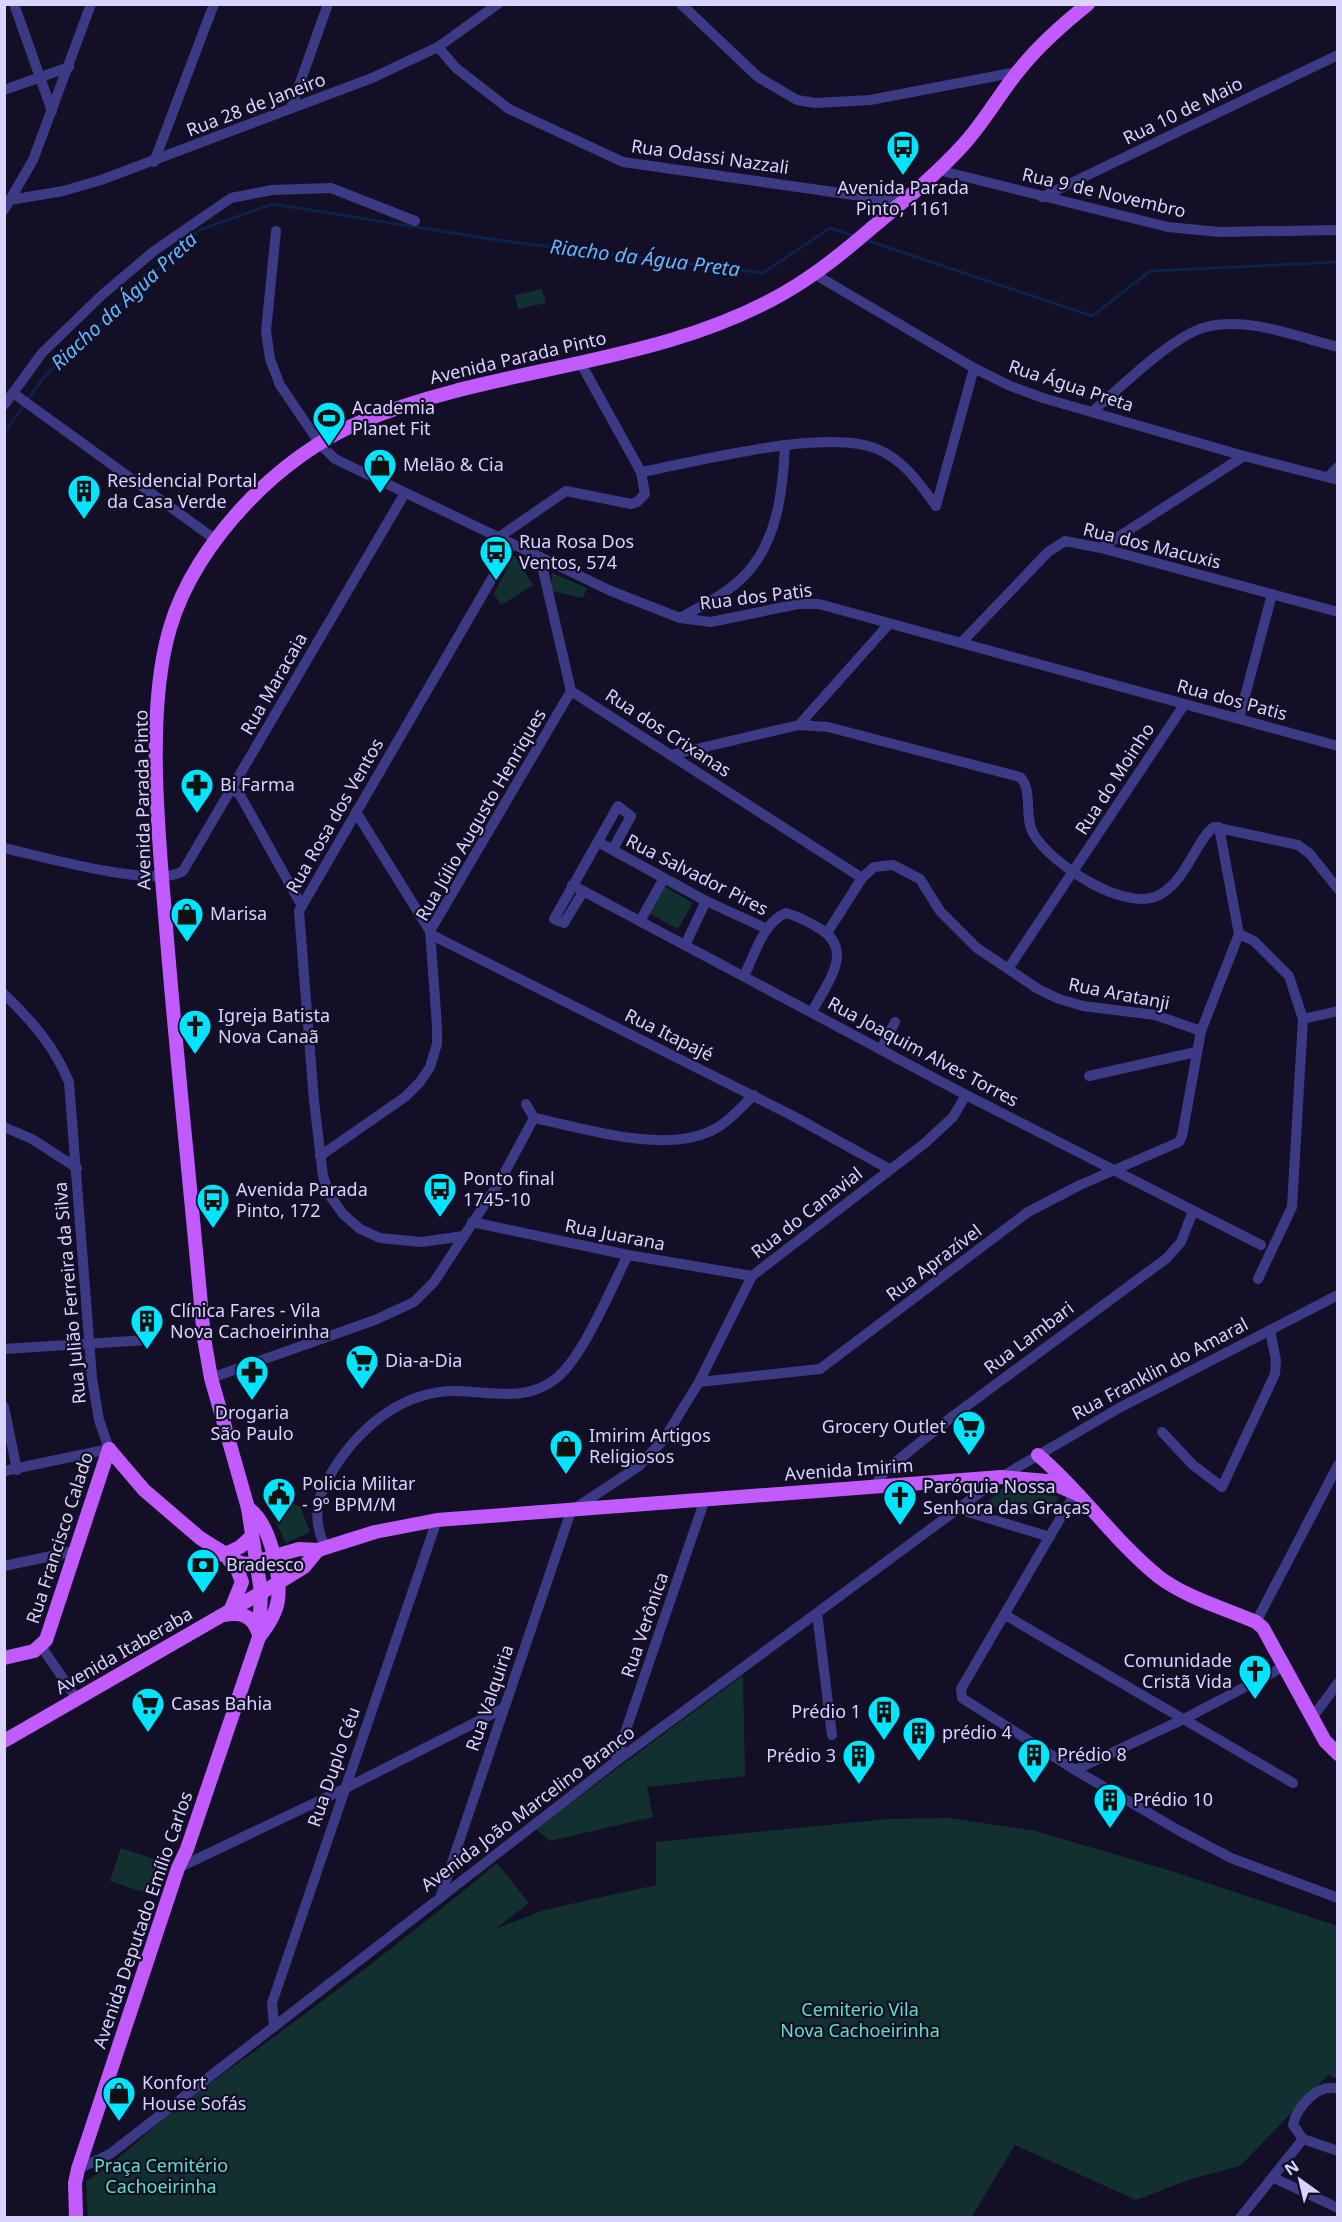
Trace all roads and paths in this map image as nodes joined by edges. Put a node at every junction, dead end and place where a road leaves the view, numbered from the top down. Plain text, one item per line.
1 (14, 4) edge
2 (91, 4) edge
3 (214, 4) edge
4 (328, 4) edge
5 (498, 4) edge
6 (681, 4) edge
7 (1088, 4) edge
8 (438, 47) junction
9 (1338, 55) edge
10 (69, 67) junction
11 (1017, 72) junction
12 (40, 78) junction
13 (4, 90) edge
14 (291, 108) junction
15 (51, 111) junction
16 (153, 162) junction
17 (938, 170) junction
18 (1042, 197) junction
19 (903, 202) junction
20 (7, 204) edge
21 (415, 222) dead end
22 (1338, 230) edge
23 (276, 231) dead end
24 (816, 275) junction
25 (1338, 347) edge
26 (580, 362) junction
27 (974, 368) junction
28 (13, 393) junction
29 (4, 405) edge
30 (1092, 412) junction
31 (320, 444) junction
32 (785, 445) junction
33 (1244, 456) junction
34 (1338, 466) edge
35 (641, 472) junction
36 (1333, 478) edge
37 (405, 493) junction
38 (499, 537) junction
39 (216, 540) junction
40 (512, 544) junction
41 (1101, 548) junction
42 (540, 557) junction
43 (1272, 594) junction
44 (1338, 612) edge
45 (680, 618) junction
46 (889, 624) junction
47 (961, 643) junction
48 (571, 691) junction
49 (1184, 705) junction
50 (1239, 719) junction
51 (799, 725) junction
52 (1338, 746) edge
53 (671, 755) junction
54 (233, 790) junction
55 (356, 812) junction
56 (1219, 827) junction
57 (597, 842) junction
58 (4, 848) edge
59 (613, 849) junction
60 (1074, 872) junction
61 (162, 877) junction
62 (664, 878) junction
63 (862, 878) junction
64 (572, 885) junction
65 (1338, 889) edge
66 (583, 892) junction
67 (706, 901) junction
68 (302, 906) junction
69 (640, 921) junction
70 (767, 929) junction
71 (431, 933) junction
72 (827, 933) junction
73 (1239, 934) junction
74 (685, 945) junction
75 (1008, 969) junction
76 (744, 976) junction
77 (4, 994) edge
78 (1338, 1011) edge
79 (812, 1012) junction
80 (1303, 1019) junction
81 (895, 1022) dead end
82 (1201, 1031) junction
83 (881, 1049) junction
84 (1196, 1052) junction
85 (1089, 1076) dead end
86 (754, 1095) junction
87 (966, 1095) junction
88 (526, 1104) dead end
89 (534, 1118) junction
90 (4, 1127) edge
91 (320, 1156) junction
92 (77, 1168) junction
93 (889, 1169) junction
94 (1115, 1170) junction
95 (1193, 1211) junction
96 (472, 1222) junction
97 (464, 1236) junction
98 (1261, 1245) dead end
99 (628, 1255) junction
100 (752, 1276) junction
101 (1258, 1279) dead end
102 (1338, 1295) edge
103 (1270, 1330) junction
104 (147, 1340) dead end
105 (90, 1344) junction
106 (4, 1349) edge
107 (212, 1378) junction
108 (699, 1382) junction
109 (4, 1407) edge
110 (1162, 1432) dead end
111 (109, 1449) junction
112 (1038, 1455) junction
113 (1338, 1465) edge
114 (17, 1470) junction
115 (4, 1471) edge
116 (1001, 1477) junction
117 (875, 1485) junction
118 (606, 1488) junction
119 (1075, 1492) junction
120 (705, 1500) junction
121 (613, 1507) junction
122 (248, 1508) junction
123 (958, 1509) junction
124 (572, 1511) junction
125 (437, 1520) junction
126 (251, 1537) junction
127 (1050, 1537) junction
128 (321, 1549) junction
129 (75, 1551) junction
130 (223, 1554) junction
131 (274, 1557) junction
132 (256, 1562) junction
133 (4, 1566) edge
134 (278, 1583) junction
135 (261, 1592) junction
136 (225, 1612) junction
137 (817, 1613) junction
138 (1005, 1615) junction
139 (1256, 1622) junction
140 (259, 1637) junction
141 (41, 1646) junction
142 (4, 1658) edge
143 (1285, 1666) junction
144 (1338, 1683) edge
145 (77, 1699) junction
146 (504, 1708) junction
147 (1312, 1718) junction
148 (1184, 1719) junction
149 (832, 1735) dead end
150 (4, 1741) edge
151 (1338, 1754) edge
152 (615, 1762) junction
153 (1075, 1770) junction
154 (1293, 1783) dead end
155 (344, 1789) junction
156 (178, 1868) junction
157 (441, 1896) junction
158 (1338, 1898) edge
159 (274, 2026) junction
160 (1338, 2089) edge
161 (1303, 2139) junction
162 (1338, 2151) edge
163 (78, 2169) junction
164 (1274, 2178) junction
165 (1338, 2208) edge
166 (76, 2217) edge
167 (1241, 2217) edge

1 - 12 street
2 - 10 street
3 - 16 street
4 - 14 street
5 - 8 street, Rua 28 de Janeiro
6 - 11 street
7 - 11 main road, Avenida Parada Pinto
8 - 14 street, Rua 28 de Janeiro
8 - 19 street, Rua Odassi Nazzali
9 - 18 street, Rua 10 de Maio
10 - 12 street
10 - 15 street
11 - 17 main road, Avenida Parada Pinto
12 - 13 street
12 - 15 street
14 - 16 street, Rua 28 de Janeiro
15 - 20 street
16 - 20 street, Rua 28 de Janeiro
17 - 18 street, Rua 9 de Novembro
17 - 19 main road, Avenida Parada Pinto
18 - 22 street, Rua 9 de Novembro
19 - 24 main road, Avenida Parada Pinto
21 - 28 street
23 - 31 street, Rua dos Patis
24 - 26 main road, Avenida Parada Pinto
24 - 27 street, Rua Água Preta
25 - 30 street
26 - 31 main road, Avenida Parada Pinto
26 - 35 street
27 - 30 street, Rua Água Preta
27 - 32 street
28 - 29 street
28 - 39 street
30 - 33 street, Rua Água Preta
31 - 37 street, Rua dos Patis
31 - 39 main road, Avenida Parada Pinto
32 - 35 street
32 - 45 street
33 - 36 street, Rua Água Preta
33 - 41 street
34 - 36 street
35 - 38 street
37 - 38 street, Rua dos Patis
37 - 54 street, Rua Maracaia
38 - 40 street, Rua dos Patis
39 - 61 main road, Avenida Parada Pinto
40 - 42 street, Rua dos Patis
40 - 55 street, Rua Rosa dos Ventos
41 - 43 street, Rua dos Macuxis
41 - 47 street, Rua dos Macuxis
42 - 45 street, Rua dos Patis
42 - 48 street
43 - 44 street, Rua dos Macuxis
43 - 50 street
45 - 46 street, Rua dos Patis
46 - 47 street, Rua dos Patis
46 - 51 street
47 - 49 street, Rua dos Patis
48 - 53 street, Rua dos Crixanas
48 - 71 street, Rua Júlio Augusto Henriques
49 - 50 street, Rua dos Patis
49 - 60 street, Rua do Moinho
50 - 52 street, Rua dos Patis
51 - 53 street
51 - 60 street
53 - 63 street, Rua dos Crixanas
54 - 61 street, Rua Maracaia
54 - 68 street
55 - 68 street, Rua Rosa dos Ventos
55 - 71 street
56 - 60 street
56 - 65 street
56 - 73 street
57 - 59 street, Rua Salvador Pires
57 - 59 street
57 - 64 street
58 - 61 street
59 - 62 street, Rua Salvador Pires
60 - 75 street, Rua do Moinho
61 - 107 main road, Avenida Parada Pinto
62 - 67 street, Rua Salvador Pires
62 - 69 street
63 - 72 street, Rua Aratanji
63 - 75 street, Rua Aratanji
64 - 66 street, Rua Joaquim Alves Torres
64 - 66 street
66 - 69 street, Rua Joaquim Alves Torres
67 - 70 street, Rua Salvador Pires
67 - 74 street
68 - 91 street, Rua Rosa dos Ventos
69 - 74 street, Rua Joaquim Alves Torres
70 - 72 street, Rua Salvador Pires
70 - 76 street
71 - 86 street, Rua Itapajé
71 - 91 street, Rua Júlio Augusto Henriques
72 - 79 street
73 - 80 street
73 - 82 street
74 - 76 street, Rua Joaquim Alves Torres
75 - 82 street, Rua Aratanji
76 - 79 street, Rua Joaquim Alves Torres
77 - 92 street
78 - 80 street
79 - 83 street, Rua Joaquim Alves Torres
80 - 101 street
81 - 83 street
82 - 84 street
83 - 87 street, Rua Joaquim Alves Torres
84 - 85 street
84 - 94 street, Rua Aprazível
86 - 89 street
86 - 93 street, Rua Itapajé
87 - 93 street, Rua do Canavial
87 - 94 street, Rua Joaquim Alves Torres
88 - 89 street
89 - 96 street
90 - 92 street, Rua Julião Ferreira da Silva
91 - 97 street, Rua Rosa dos Ventos
92 - 105 street, Rua Julião Ferreira da Silva
93 - 100 street, Rua do Canavial
94 - 95 street, Rua Joaquim Alves Torres
94 - 108 street, Rua Aprazível
95 - 98 street, Rua Joaquim Alves Torres
95 - 117 street, Rua Lambari
96 - 97 street
96 - 99 street, Rua Juarana
97 - 107 street
99 - 100 street, Rua Juarana
99 - 128 street
100 - 108 street, Rua do Canavial
102 - 103 street, Rua Franklin do Amaral
103 - 110 street
103 - 112 street, Rua Franklin do Amaral
104 - 105 street
105 - 106 street
105 - 111 street, Rua Julião Ferreira da Silva
107 - 122 main road, Avenida Parada Pinto
108 - 118 street, Rua do Canavial
109 - 114 street
111 - 114 street
111 - 129 main road, Rua Francisco Calado
111 - 130 main road, Rua Julião Ferreira da Silva
112 - 116 street, Rua Franklin do Amaral
112 - 119 main road
113 - 139 street
114 - 115 street
116 - 117 main road, Avenida Imirim
116 - 119 main road, Avenida Imirim
116 - 123 street, Avenida João Marcelino Branco
117 - 120 main road, Avenida Imirim
118 - 121 street
118 - 124 street, Rua do Canavial
119 - 127 street
119 - 139 main road, Avenida Imirim
120 - 121 main road, Avenida Imirim
120 - 152 street, Rua Verônica
121 - 124 main road, Avenida Imirim
122 - 126 main road, Avenida Parada Pinto
122 - 131 main road, Avenida Parada Pinto
123 - 127 street
123 - 137 street, Avenida João Marcelino Branco
124 - 125 main road, Avenida Imirim
124 - 146 street, Rua Valquiria
125 - 128 main road, Avenida Imirim
125 - 155 street, Rua Duplo Céu
126 - 130 main road
126 - 132 main road, Avenida Parada Pinto
127 - 138 street
128 - 131 main road, Avenida Imirim
128 - 134 main road, Avenida Imirim
129 - 133 street
129 - 141 main road, Rua Francisco Calado
130 - 132 main road, Rua Julião Ferreira da Silva
130 - 136 main road
131 - 132 main road, Avenida Imirim
131 - 134 main road, Avenida Parada Pinto
132 - 135 main road, Avenida Parada Pinto
134 - 135 main road, Avenida Imirim
134 - 140 main road, Avenida Deputado Emílio Carlos
135 - 136 main road, Avenida Itaberaba
135 - 140 main road, Avenida Deputado Emílio Carlos
136 - 140 main road
136 - 145 main road, Avenida Itaberaba
137 - 149 street
137 - 152 street, Avenida João Marcelino Branco
138 - 148 street
138 - 153 street
139 - 143 main road
140 - 156 main road, Avenida Deputado Emílio Carlos
141 - 142 main road
141 - 145 street, Rua Francisco Calado
143 - 147 main road
143 - 148 street
144 - 147 street
145 - 150 main road, Avenida Itaberaba
146 - 155 street
146 - 157 street, Rua Valquiria
147 - 151 main road
148 - 153 street
148 - 154 street
152 - 157 street, Avenida João Marcelino Branco
153 - 158 street
155 - 156 street
155 - 159 street, Rua Duplo Céu
156 - 163 main road, Avenida Deputado Emílio Carlos
157 - 159 street, Avenida João Marcelino Branco
159 - 163 street, Avenida João Marcelino Branco
160 - 161 street
161 - 162 street
161 - 164 street
163 - 166 main road, Avenida Deputado Emílio Carlos
164 - 165 street
164 - 167 street

